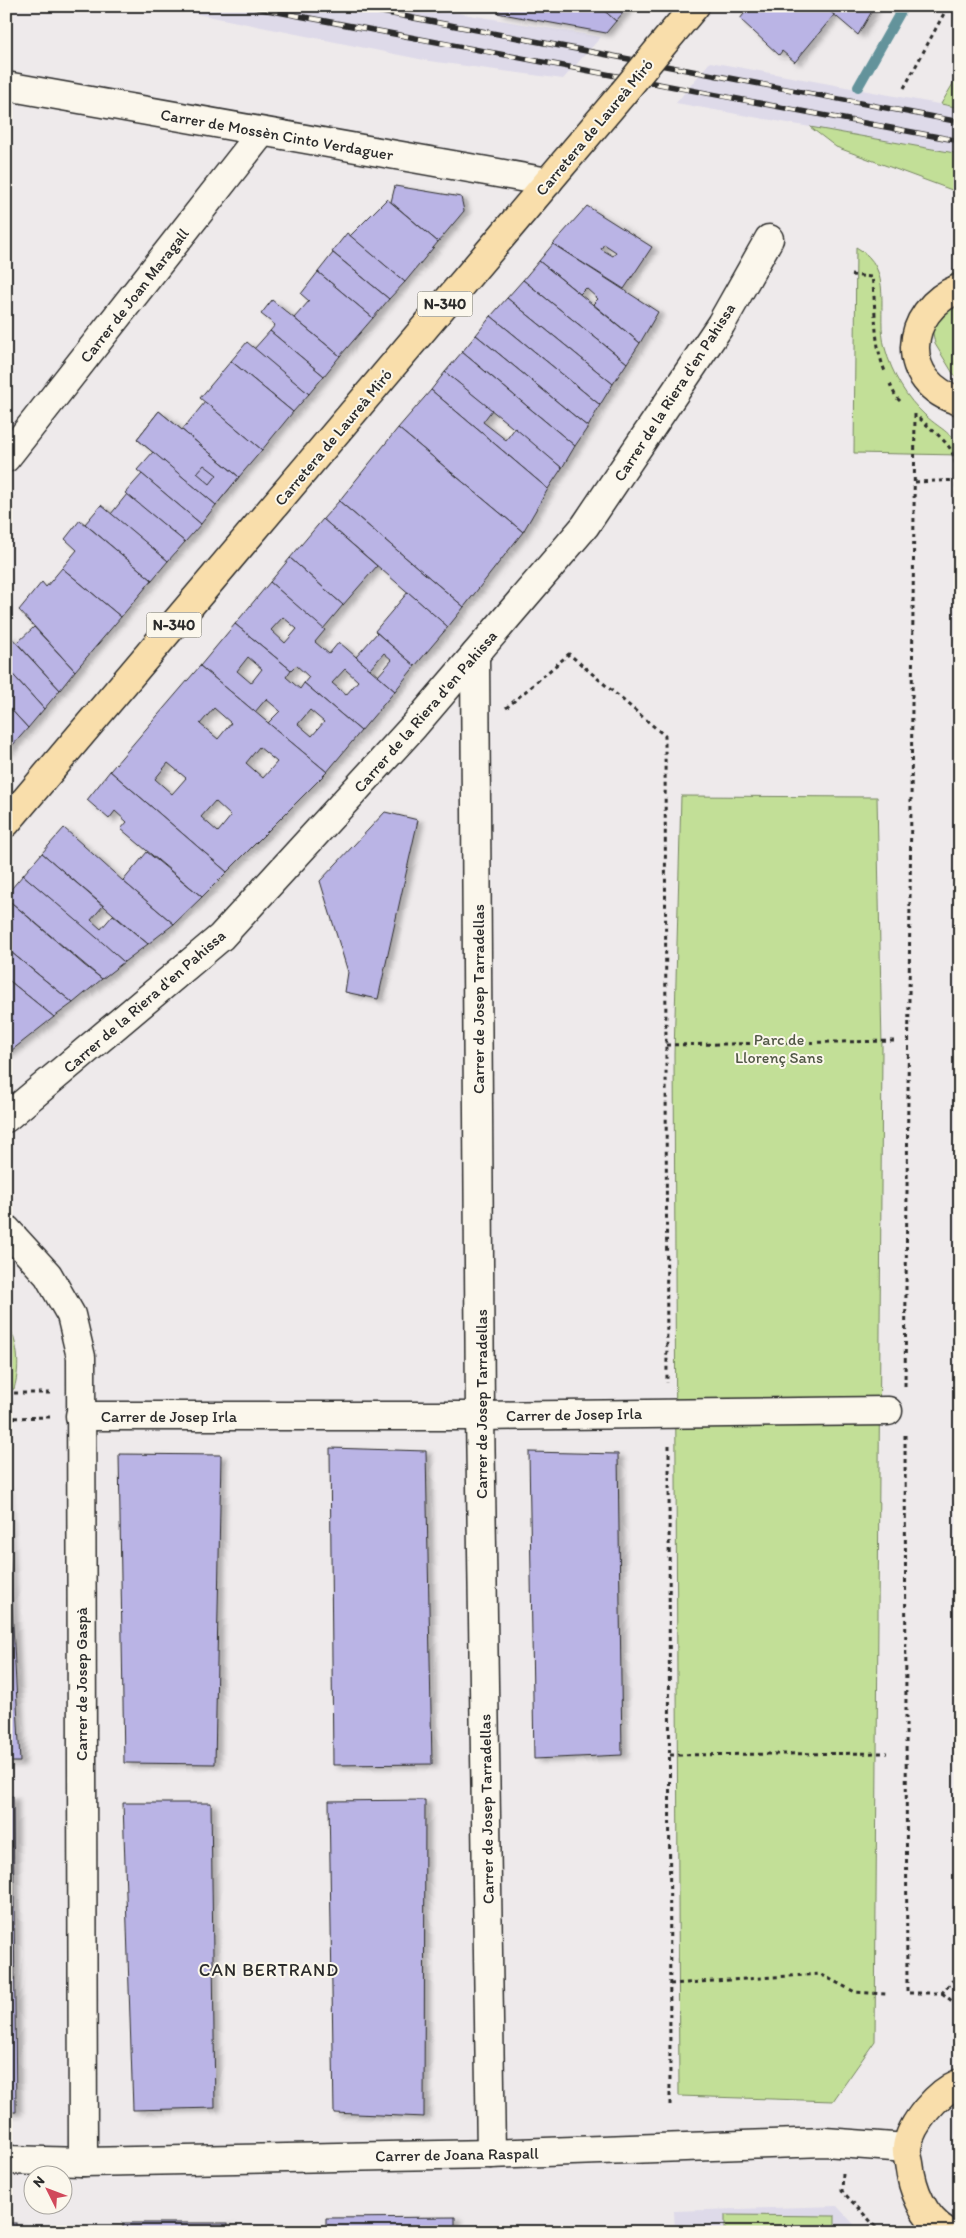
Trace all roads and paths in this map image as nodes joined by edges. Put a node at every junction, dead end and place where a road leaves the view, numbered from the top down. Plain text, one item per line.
1 (695, 6) edge
2 (948, 6) edge
3 (6, 86) edge
4 (904, 88) dead end
5 (262, 132) junction
6 (548, 182) junction
7 (769, 238) dead end
8 (851, 275) dead end
9 (960, 288) edge
10 (960, 401) edge
11 (902, 403) dead end
12 (908, 409) dead end
13 (915, 414) junction
14 (6, 458) edge
15 (958, 480) edge
16 (915, 482) junction
17 (960, 494) edge
18 (476, 655) junction
19 (504, 710) dead end
20 (6, 823) edge
21 (894, 1041) dead end
22 (666, 1045) junction
23 (6, 1118) edge
24 (6, 1229) edge
25 (6, 1393) edge
26 (80, 1405) junction
27 (900, 1410) junction
28 (668, 1413) junction
29 (480, 1416) junction
30 (6, 1418) edge
31 (887, 1753) dead end
32 (670, 1755) junction
33 (960, 1981) edge
34 (670, 1984) junction
35 (942, 1993) junction
36 (887, 1994) dead end
37 (952, 2001) dead end
38 (959, 2081) edge
39 (670, 2106) dead end
40 (907, 2148) junction
41 (491, 2154) junction
42 (6, 2160) edge
43 (83, 2162) junction
44 (843, 2165) dead end
45 (944, 2231) edge
46 (877, 2232) edge

1 - 6 main road, Carretera de Laureà Miró / N-340, bridge
2 - 4 path
3 - 5 street, Carrer de Mossèn Cinto Verdaguer
5 - 6 street, Carrer de Mossèn Cinto Verdaguer
5 - 14 street, Carrer de Joan Maragall
6 - 20 main road, Carretera de Laureà Miró / N-340
7 - 18 street, Carrer de la Riera d'en Pahissa
8 - 11 path
9 - 10 main road
12 - 13 path
13 - 15 path
13 - 16 path
15 - 16 path
15 - 17 path
16 - 27 path
18 - 23 street, Carrer de la Riera d'en Pahissa
18 - 29 street, Carrer de Josep Tarradellas
19 - 22 path
21 - 22 path
22 - 28 path
24 - 26 street, Carrer de Josep Gaspà
25 - 26 path
26 - 29 street, Carrer de Josep Irla
26 - 30 path
26 - 43 street, Carrer de Josep Gaspà
27 - 28 street, Carrer de Josep Irla
27 - 35 path
28 - 29 street, Carrer de Josep Irla
28 - 32 path
29 - 41 street, Carrer de Josep Tarradellas
31 - 32 path
32 - 34 path
33 - 35 path
34 - 36 path
34 - 39 path
35 - 37 path
38 - 40 main road
40 - 41 street, Carrer de Joana Raspall
40 - 45 main road
41 - 43 street, Carrer de Joana Raspall
42 - 43 street, Carrer de Joana Raspall
44 - 46 path

